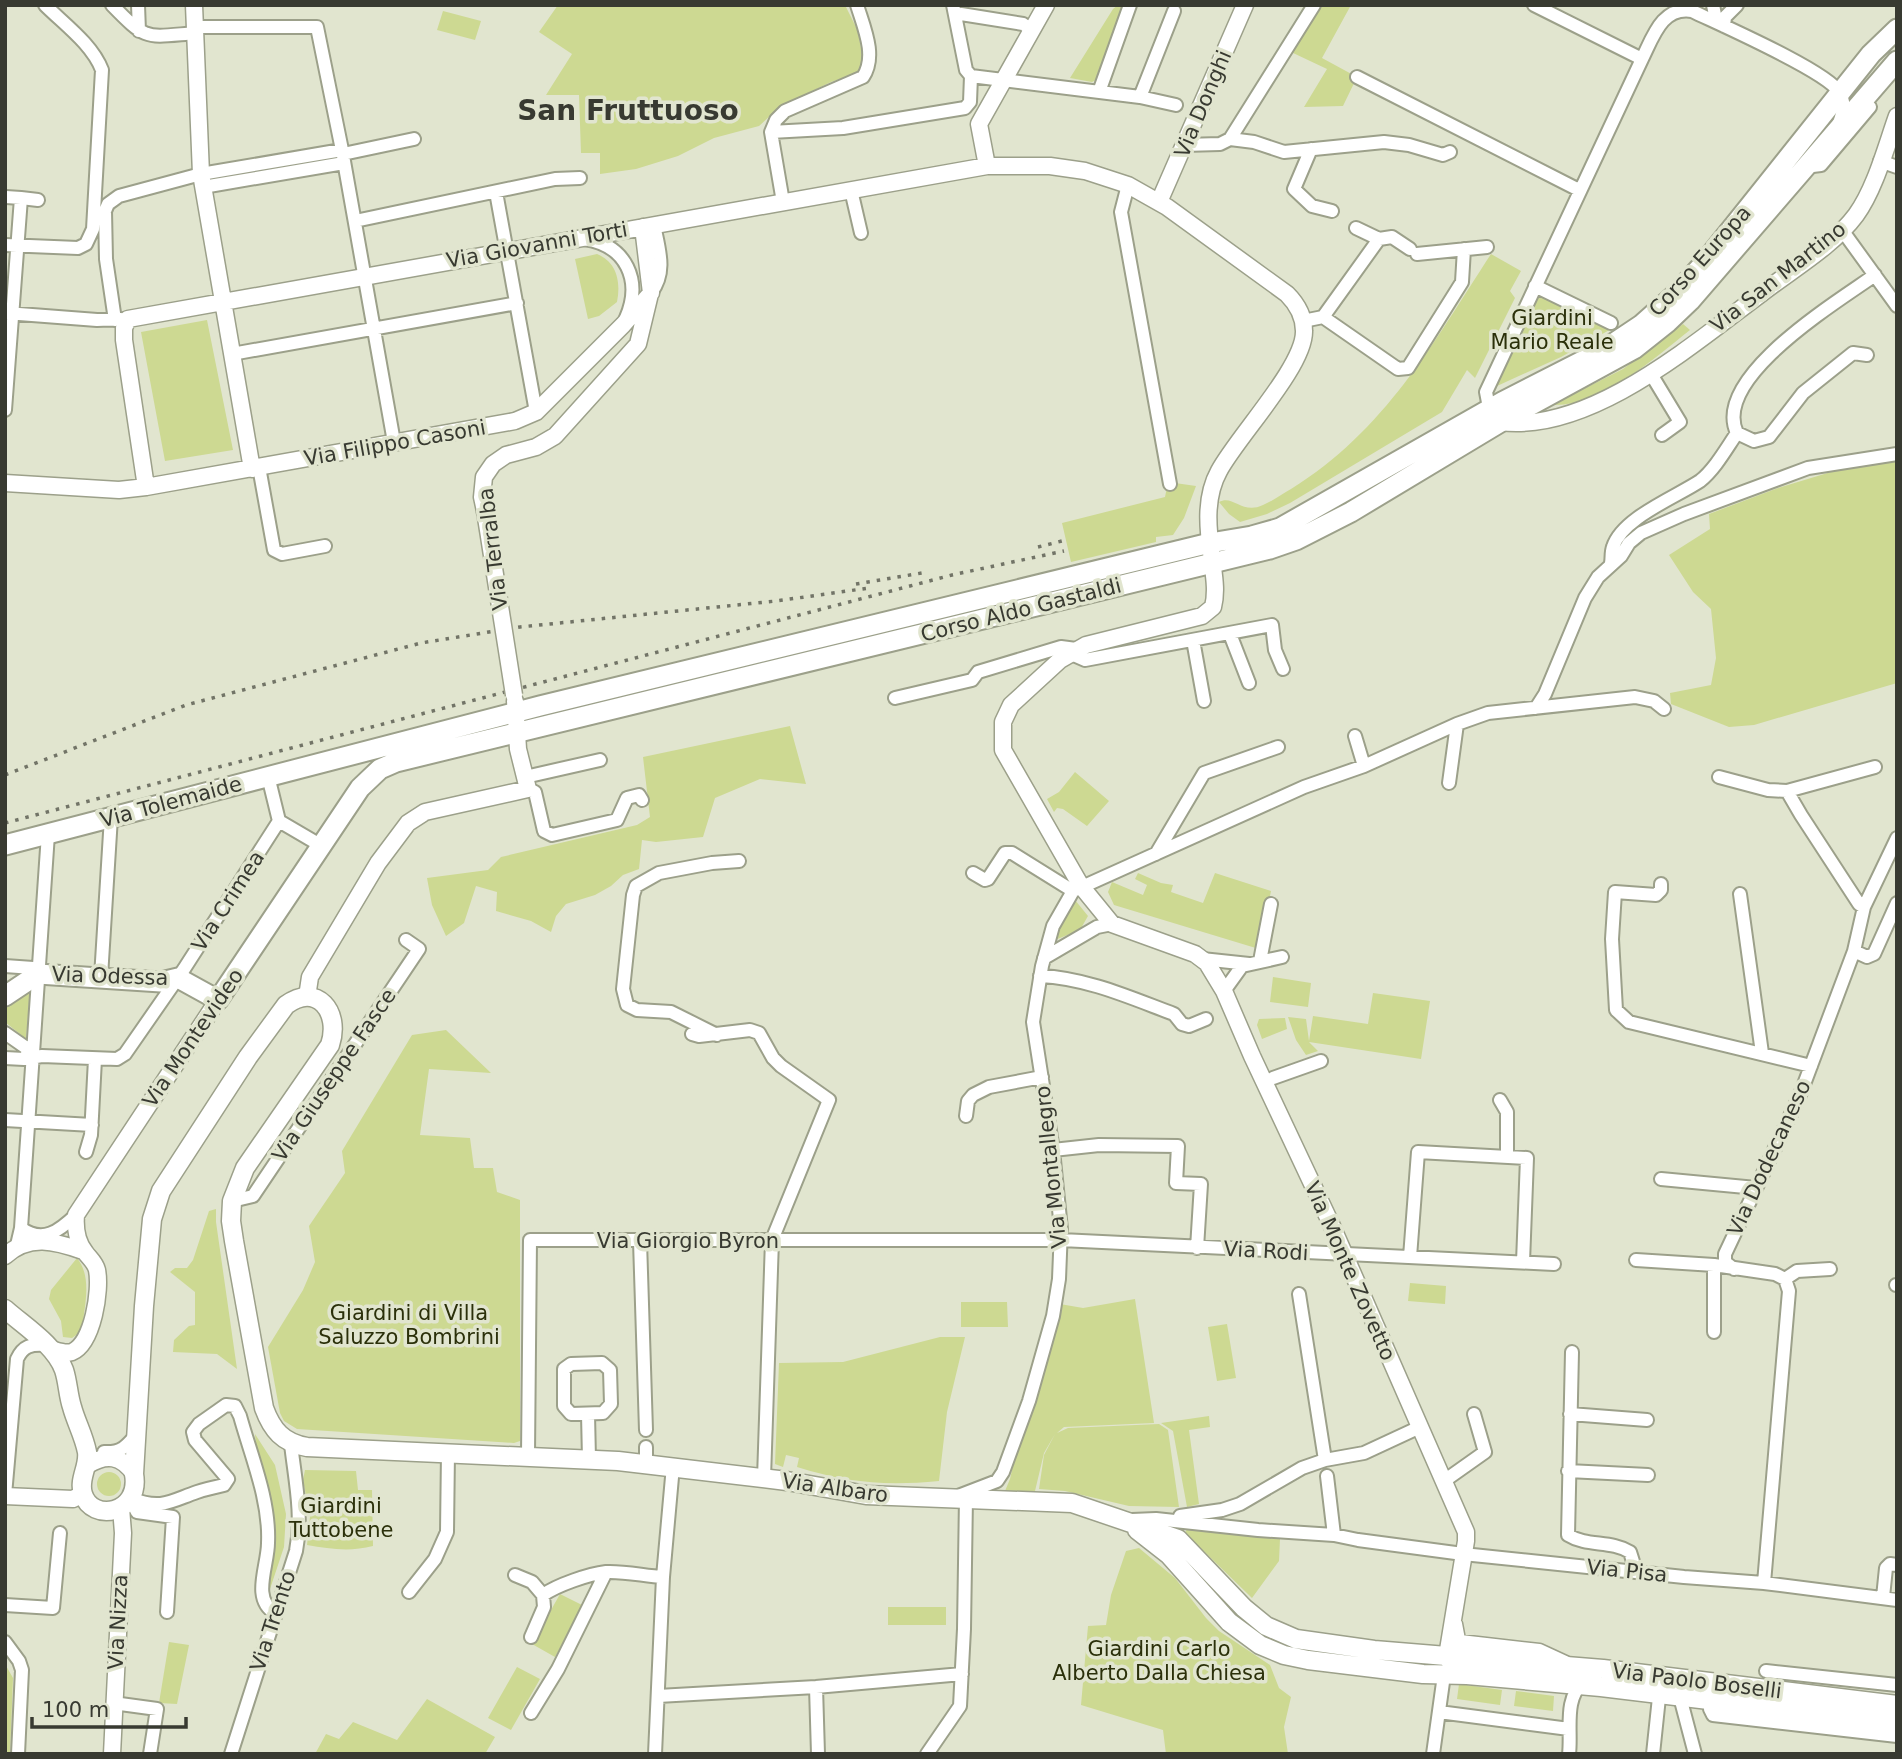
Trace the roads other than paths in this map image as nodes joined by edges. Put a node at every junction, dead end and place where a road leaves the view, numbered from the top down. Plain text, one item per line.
1 (45, 5) edge
2 (112, 5) edge
3 (138, 5) edge
4 (194, 5) edge
5 (857, 5) edge
6 (1046, 5) edge
7 (1129, 5) edge
8 (1245, 5) edge
9 (1314, 5) edge
10 (1534, 5) edge
11 (1737, 5) edge
12 (1671, 9) edge
13 (1174, 10) dead end
14 (958, 11) edge
15 (1724, 26) junction
16 (1897, 29) edge
17 (195, 30) junction
18 (1032, 30) junction
19 (139, 32) junction
20 (1642, 59) junction
21 (1897, 61) edge
22 (971, 76) junction
23 (1357, 77) dead end
24 (1003, 80) junction
25 (1880, 82) junction
26 (1099, 92) junction
27 (1841, 93) junction
28 (1140, 97) junction
29 (1176, 105) dead end
30 (1897, 116) edge
31 (1836, 129) junction
32 (771, 132) junction
33 (414, 139) dead end
34 (1230, 139) junction
35 (1184, 145) junction
36 (1311, 149) junction
37 (1450, 152) dead end
38 (343, 156) junction
39 (1880, 160) junction
40 (987, 166) junction
41 (1804, 167) junction
42 (1897, 167) edge
43 (580, 178) dead end
44 (202, 180) junction
45 (1128, 185) junction
46 (852, 190) junction
47 (1579, 190) junction
48 (496, 192) junction
49 (6, 197) edge
50 (21, 198) junction
51 (38, 200) dead end
52 (783, 202) junction
53 (1159, 202) junction
54 (1332, 211) dead end
55 (355, 221) junction
56 (649, 226) junction
57 (1356, 228) dead end
58 (1842, 230) junction
59 (861, 233) dead end
60 (578, 238) junction
61 (1379, 239) junction
62 (11, 246) edge
63 (1488, 247) dead end
64 (1464, 249) junction
65 (507, 250) junction
66 (1875, 275) junction
67 (365, 276) junction
68 (1535, 286) junction
69 (650, 293) junction
70 (223, 302) junction
71 (517, 303) junction
72 (1897, 306) edge
73 (9, 313) edge
74 (1324, 317) junction
75 (122, 319) junction
76 (1303, 321) junction
77 (1611, 323) dead end
78 (623, 325) junction
79 (375, 328) junction
80 (232, 354) junction
81 (1867, 355) dead end
82 (7, 374) edge
83 (1651, 374) junction
84 (5, 410) edge
85 (536, 411) junction
86 (1494, 416) junction
87 (1737, 433) junction
88 (1662, 435) dead end
89 (394, 442) junction
90 (1897, 454) edge
91 (255, 468) junction
92 (5, 483) edge
93 (1170, 484) dead end
94 (146, 487) junction
95 (325, 546) dead end
96 (1211, 553) junction
97 (1611, 563) junction
98 (1230, 634) junction
99 (1193, 640) junction
100 (1073, 651) junction
101 (1283, 669) dead end
102 (1249, 683) dead end
103 (895, 698) dead end
104 (1204, 701) dead end
105 (515, 704) junction
106 (1536, 708) junction
107 (1664, 709) dead end
108 (1457, 724) junction
109 (516, 734) junction
110 (1355, 736) dead end
111 (1278, 747) dead end
112 (337, 758) junction
113 (600, 760) dead end
114 (1364, 766) junction
115 (1875, 767) dead end
116 (268, 776) junction
117 (1719, 777) dead end
118 (526, 783) junction
119 (1449, 783) dead end
120 (360, 788) junction
121 (1787, 791) junction
122 (642, 800) dead end
123 (111, 817) junction
124 (279, 821) junction
125 (48, 834) junction
126 (1897, 838) edge
127 (5, 845) edge
128 (320, 845) junction
129 (1156, 855) junction
130 (739, 861) dead end
131 (973, 873) dead end
132 (1661, 884) dead end
133 (1077, 888) junction
134 (1740, 894) dead end
135 (1897, 903) edge
136 (1271, 904) dead end
137 (1864, 908) junction
138 (1112, 924) junction
139 (406, 940) dead end
140 (1854, 951) junction
141 (1282, 957) dead end
142 (1044, 958) junction
143 (1202, 959) junction
144 (1254, 962) junction
145 (5, 966) edge
146 (38, 974) junction
147 (1040, 976) junction
148 (102, 978) junction
149 (178, 978) junction
150 (1224, 991) junction
151 (5, 996) edge
152 (306, 997) junction
153 (218, 1000) junction
154 (1206, 1019) dead end
155 (5, 1033) edge
156 (692, 1034) dead end
157 (717, 1035) junction
158 (1762, 1053) junction
159 (5, 1058) edge
160 (37, 1058) junction
161 (96, 1059) junction
162 (1321, 1061) dead end
163 (1811, 1066) junction
164 (1042, 1077) junction
165 (1273, 1077) dead end
166 (1500, 1100) dead end
167 (966, 1116) dead end
168 (5, 1120) edge
169 (27, 1121) junction
170 (92, 1125) junction
171 (1054, 1150) junction
172 (86, 1152) dead end
173 (1507, 1156) junction
174 (1661, 1179) dead end
175 (1756, 1188) junction
176 (232, 1201) junction
177 (76, 1215) junction
178 (21, 1228) junction
179 (772, 1240) junction
180 (1061, 1240) junction
181 (640, 1241) junction
182 (1197, 1248) junction
183 (11, 1250) edge
184 (83, 1251) junction
185 (1344, 1254) junction
186 (1410, 1257) junction
187 (1636, 1260) dead end
188 (1523, 1262) junction
189 (1555, 1264) dead end
190 (1714, 1265) junction
191 (1734, 1269) junction
192 (1830, 1269) dead end
193 (1785, 1279) junction
194 (1299, 1293) dead end
195 (5, 1309) edge
196 (1714, 1332) dead end
197 (48, 1347) junction
198 (72, 1352) junction
199 (1572, 1352) dead end
200 (64, 1368) junction
201 (588, 1414) junction
202 (1474, 1414) dead end
203 (1570, 1414) junction
204 (1647, 1420) dead end
205 (1420, 1427) junction
206 (81, 1428) junction
207 (646, 1430) dead end
208 (136, 1439) junction
209 (291, 1444) junction
210 (449, 1452) junction
211 (528, 1455) junction
212 (110, 1456) junction
213 (589, 1459) junction
214 (1325, 1460) junction
215 (88, 1465) junction
216 (673, 1466) junction
217 (1568, 1471) junction
218 (134, 1474) junction
219 (1648, 1475) dead end
220 (1327, 1476) dead end
221 (764, 1478) junction
222 (1444, 1481) junction
223 (83, 1494) junction
224 (5, 1495) edge
225 (961, 1497) junction
226 (129, 1502) junction
227 (1122, 1520) junction
228 (1171, 1520) junction
229 (60, 1533) dead end
230 (1334, 1535) junction
231 (1462, 1554) junction
232 (1897, 1565) edge
233 (1636, 1571) junction
234 (606, 1572) junction
235 (515, 1575) dead end
236 (663, 1577) junction
237 (1764, 1583) junction
238 (409, 1592) dead end
239 (543, 1595) junction
240 (1883, 1597) junction
241 (1897, 1600) edge
242 (5, 1605) edge
243 (167, 1612) dead end
244 (275, 1613) junction
245 (1453, 1636) junction
246 (531, 1637) dead end
247 (5, 1642) edge
248 (1447, 1656) junction
249 (5, 1657) edge
250 (22, 1670) junction
251 (1581, 1671) junction
252 (1766, 1671) dead end
253 (962, 1674) junction
254 (1444, 1675) junction
255 (1467, 1675) junction
256 (1807, 1675) junction
257 (1660, 1685) junction
258 (1897, 1685) edge
259 (816, 1687) junction
260 (1801, 1693) junction
261 (658, 1696) junction
262 (1680, 1697) junction
263 (1710, 1700) junction
264 (113, 1703) junction
265 (1897, 1705) edge
266 (1439, 1712) junction
267 (531, 1713) dead end
268 (1897, 1723) edge
269 (1569, 1729) junction
270 (1897, 1736) edge
271 (18, 1754) edge
272 (112, 1754) edge
273 (150, 1754) edge
274 (231, 1754) edge
275 (655, 1754) edge
276 (818, 1754) edge
277 (927, 1754) edge
278 (1433, 1754) edge
279 (1569, 1754) edge
280 (1653, 1754) edge
281 (1695, 1754) edge

1 - 62 street
2 - 19 street
3 - 19 street
4 - 17 street
5 - 32 street
6 - 18 street
7 - 26 street
8 - 35 street, Via Donghi
9 - 34 street
10 - 20 street
11 - 15 street
12 - 15 street
12 - 20 street
13 - 28 street
14 - 18 street
14 - 22 street
15 - 27 street
16 - 27 main road, Corso Europa
17 - 19 street
17 - 38 street
17 - 44 street
18 - 24 street
20 - 47 street
21 - 25 main road, Corso Europa
22 - 24 street
22 - 32 street
23 - 47 street
24 - 26 street
24 - 40 street
25 - 31 main road, Corso Europa
25 - 41 street, Corso Europa
26 - 28 street
27 - 31 street
27 - 86 main road, Corso Europa
28 - 29 street
30 - 39 street, Via San Martino
31 - 41 main road, Corso Europa
32 - 52 street
33 - 38 street
34 - 35 street
34 - 36 street
35 - 53 street, Via Donghi
36 - 37 street
36 - 54 street
38 - 44 street
38 - 55 street
39 - 42 street
39 - 58 street, Via San Martino
40 - 45 street, Via Giovanni Torti
40 - 46 street, Via Giovanni Torti
41 - 86 main road, Corso Europa
43 - 48 street
44 - 70 street
44 - 75 street
45 - 53 street, Via Giovanni Torti
45 - 93 street
46 - 52 street, Via Giovanni Torti
46 - 59 street
47 - 68 street
48 - 55 street
48 - 65 street
49 - 50 street
50 - 51 street
50 - 62 street
52 - 56 street, Via Giovanni Torti
53 - 76 street, Via Giovanni Torti
55 - 67 street
56 - 60 street, Via Giovanni Torti
56 - 69 street, Via Terralba
57 - 61 street
58 - 66 street
58 - 83 street, Via San Martino
60 - 65 street, Via Giovanni Torti
60 - 78 street
61 - 64 street
61 - 74 street
62 - 73 street
63 - 64 street
64 - 74 street
65 - 67 street, Via Giovanni Torti
65 - 71 street
66 - 72 street
66 - 87 street
67 - 70 street, Via Giovanni Torti
67 - 79 street
68 - 77 street
68 - 86 street
69 - 78 street
69 - 105 street, Via Terralba, bridge
70 - 75 street, Via Giovanni Torti
70 - 80 street
71 - 79 street
71 - 85 street
73 - 75 street
73 - 82 street
74 - 76 street
75 - 94 street
76 - 96 street
78 - 85 street
79 - 80 street
79 - 89 street
80 - 91 street
81 - 87 street
82 - 84 street
83 - 86 street, Via San Martino
83 - 88 street
85 - 89 street, Via Filippo Casoni
86 - 96 main road, Corso Aldo Gastaldi
87 - 97 street
89 - 91 street, Via Filippo Casoni
90 - 97 street
91 - 94 street, Via Filippo Casoni
91 - 95 street
92 - 94 street, Via Filippo Casoni
96 - 100 street
96 - 105 main road, Corso Aldo Gastaldi
96 - 109 main road, Corso Aldo Gastaldi
97 - 106 street
98 - 99 street
98 - 101 street
98 - 102 street
99 - 100 street
99 - 104 street
100 - 103 street
100 - 133 street
105 - 109 street
105 - 112 main road, Corso Aldo Gastaldi
106 - 107 street
106 - 108 street
108 - 114 street
108 - 119 street
109 - 118 street
109 - 120 main road, Corso Aldo Gastaldi
110 - 114 street
111 - 129 street
112 - 116 main road, Via Tolemaide
112 - 120 main road
113 - 118 street
114 - 129 street
115 - 121 street
116 - 123 main road, Via Tolemaide
116 - 124 street
117 - 121 street
118 - 122 street
118 - 152 street
120 - 128 main road, Via Montevideo
121 - 137 street
123 - 125 main road, Via Tolemaide
123 - 148 street
124 - 128 street
124 - 149 street, Via Crimea
125 - 127 main road, Via Tolemaide
125 - 146 street
126 - 137 street, Via Dodecaneso
128 - 153 main road, Via Montevideo
129 - 133 street
130 - 157 street
131 - 133 street
132 - 158 street
133 - 138 street
133 - 142 street, Via Montallegro
134 - 158 street
135 - 140 street
136 - 144 street
137 - 140 street, Via Dodecaneso
138 - 142 street
138 - 143 street
139 - 176 street, Via Giuseppe Fasce
140 - 163 street, Via Dodecaneso
141 - 144 street
142 - 147 street, Via Montallegro
143 - 144 street
143 - 150 street, Via Monte Zovetto
144 - 150 street
145 - 146 street
146 - 148 main road, Via Odessa
146 - 151 main road
146 - 160 street
147 - 154 street
147 - 164 street, Via Montallegro
148 - 149 main road, Via Odessa
149 - 153 main road, Via Odessa
149 - 161 street, Via Crimea
150 - 185 street, Via Monte Zovetto
152 - 176 main road
152 - 208 main road
153 - 177 street, Via Montevideo
155 - 160 street
156 - 157 street
157 - 179 street
158 - 163 street
159 - 160 street, Via Crimea
160 - 161 street, Via Crimea
160 - 169 street
161 - 170 street
162 - 165 street
163 - 175 street, Via Dodecaneso
164 - 167 street
164 - 171 street, Via Montallegro
166 - 173 street
168 - 169 street
169 - 170 street
169 - 178 street
170 - 172 street
171 - 180 street, Via Montallegro
171 - 182 street
173 - 186 street
173 - 188 street
174 - 175 street
175 - 191 street, Via Dodecaneso
176 - 209 main road
177 - 178 street
177 - 184 street
178 - 183 street
179 - 180 street, Via Giorgio Byron
179 - 181 street, Via Giorgio Byron
179 - 221 street
180 - 182 street, Via Rodi
180 - 225 street, Via Montallegro
181 - 207 street
181 - 211 street, Via Giorgio Byron
182 - 185 street, Via Rodi
183 - 184 street
184 - 198 street
185 - 186 street, Via Rodi
185 - 205 street, Via Monte Zovetto
186 - 188 street, Via Rodi
187 - 190 street, Via Dodecaneso
188 - 189 street, Via Rodi
190 - 191 street, Via Dodecaneso
190 - 196 street
191 - 193 street
192 - 193 street
193 - 237 street
194 - 214 street
195 - 197 main road
197 - 198 street
197 - 200 main road
197 - 224 street
198 - 200 street
199 - 203 street
200 - 206 main road
201 - 201 street
201 - 213 street
202 - 222 street
203 - 204 street
203 - 217 street
205 - 214 street
205 - 222 street, Via Monte Zovetto
206 - 212 street
206 - 215 main road
208 - 212 street
208 - 212 street
208 - 218 main road
209 - 210 main road, Via Albaro
209 - 244 street, Via Trento
210 - 211 main road, Via Albaro
210 - 238 street
211 - 213 main road, Via Albaro
212 - 215 street
212 - 218 street
213 - 216 main road, Via Albaro
214 - 228 street
215 - 223 main road
216 - 221 main road, Via Albaro
216 - 236 street
217 - 219 street
217 - 233 street
218 - 226 main road
220 - 230 street
221 - 225 main road, Via Albaro
222 - 231 street, Via Monte Zovetto
223 - 224 street
223 - 226 main road
225 - 227 main road, Via Albaro
225 - 253 street
226 - 243 street
226 - 244 street
226 - 264 street, Via Nizza
227 - 228 street
227 - 248 main road, Via Albaro
227 - 254 main road
228 - 230 street, Via Pisa
229 - 242 street
230 - 231 street, Via Pisa
231 - 233 street, Via Pisa
231 - 245 street, Via Monte Zovetto
232 - 240 street
233 - 237 street, Via Pisa
234 - 236 street
234 - 239 street
234 - 267 street
235 - 239 street
236 - 261 street
237 - 240 street, Via Pisa
239 - 246 street
240 - 241 street, Via Pisa
244 - 274 street, Via Trento
245 - 248 street, Via Monte Zovetto
245 - 251 street
247 - 250 street
248 - 251 main road, Via Albaro
248 - 255 street
249 - 250 street
250 - 271 street
251 - 255 main road
251 - 257 main road, Via Paolo Boselli
251 - 269 street
252 - 256 street, Via Paolo Boselli
253 - 259 street
253 - 277 street
254 - 255 main road
254 - 266 street
256 - 258 street, Via Paolo Boselli
256 - 260 street, Via Paolo Boselli
257 - 260 main road, Via Paolo Boselli
257 - 262 main road, Via Paolo Boselli
257 - 280 street
259 - 261 street
259 - 276 street
260 - 265 main road, Via Paolo Boselli
261 - 275 street
262 - 263 main road, Via Paolo Boselli
262 - 281 street
263 - 268 main road, Via Paolo Boselli
263 - 270 street, Via Paolo Boselli
264 - 272 street, Via Nizza
264 - 273 street
266 - 269 street
266 - 278 street
269 - 279 street

